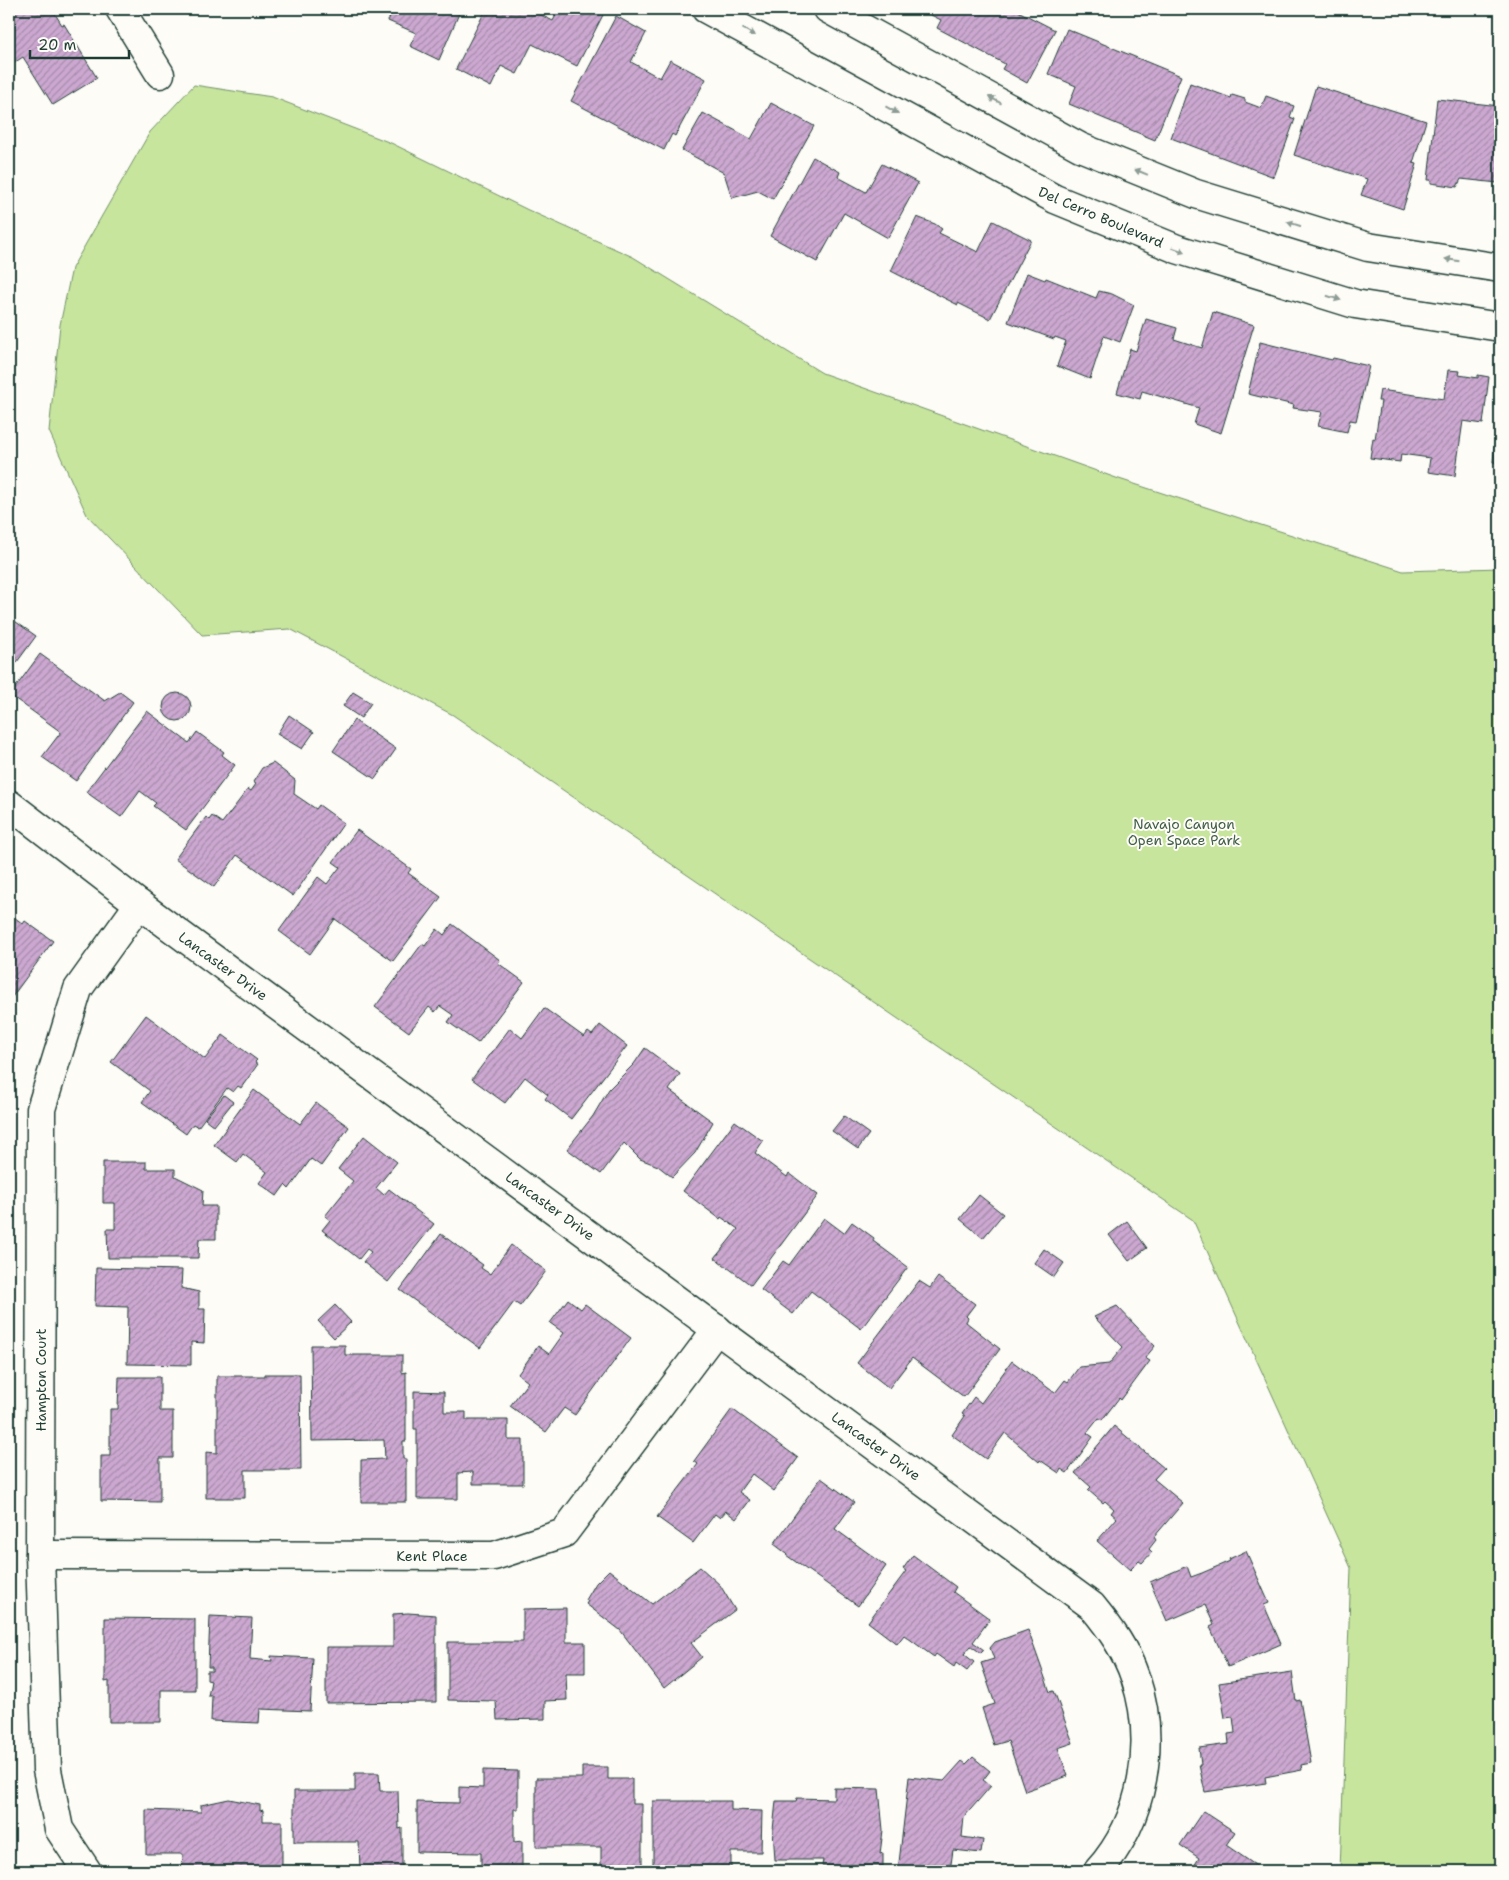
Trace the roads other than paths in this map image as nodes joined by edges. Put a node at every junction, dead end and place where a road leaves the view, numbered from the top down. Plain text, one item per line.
1 (120, 9) edge
2 (706, 9) edge
3 (828, 9) edge
4 (160, 74) dead end
5 (1500, 268) edge
6 (1500, 327) edge
7 (9, 804) edge
8 (138, 904) junction
9 (717, 1328) junction
10 (40, 1555) junction
11 (87, 1871) edge
12 (1098, 1871) edge

1 - 4 street
2 -> 6 street, Del Cerro Boulevard
5 -> 3 street
7 - 8 street, Lancaster Drive
8 - 9 street, Lancaster Drive
8 - 10 street, Hampton Court
9 - 10 street, Kent Place
9 - 12 street, Lancaster Drive
10 - 11 street, Hampton Court

